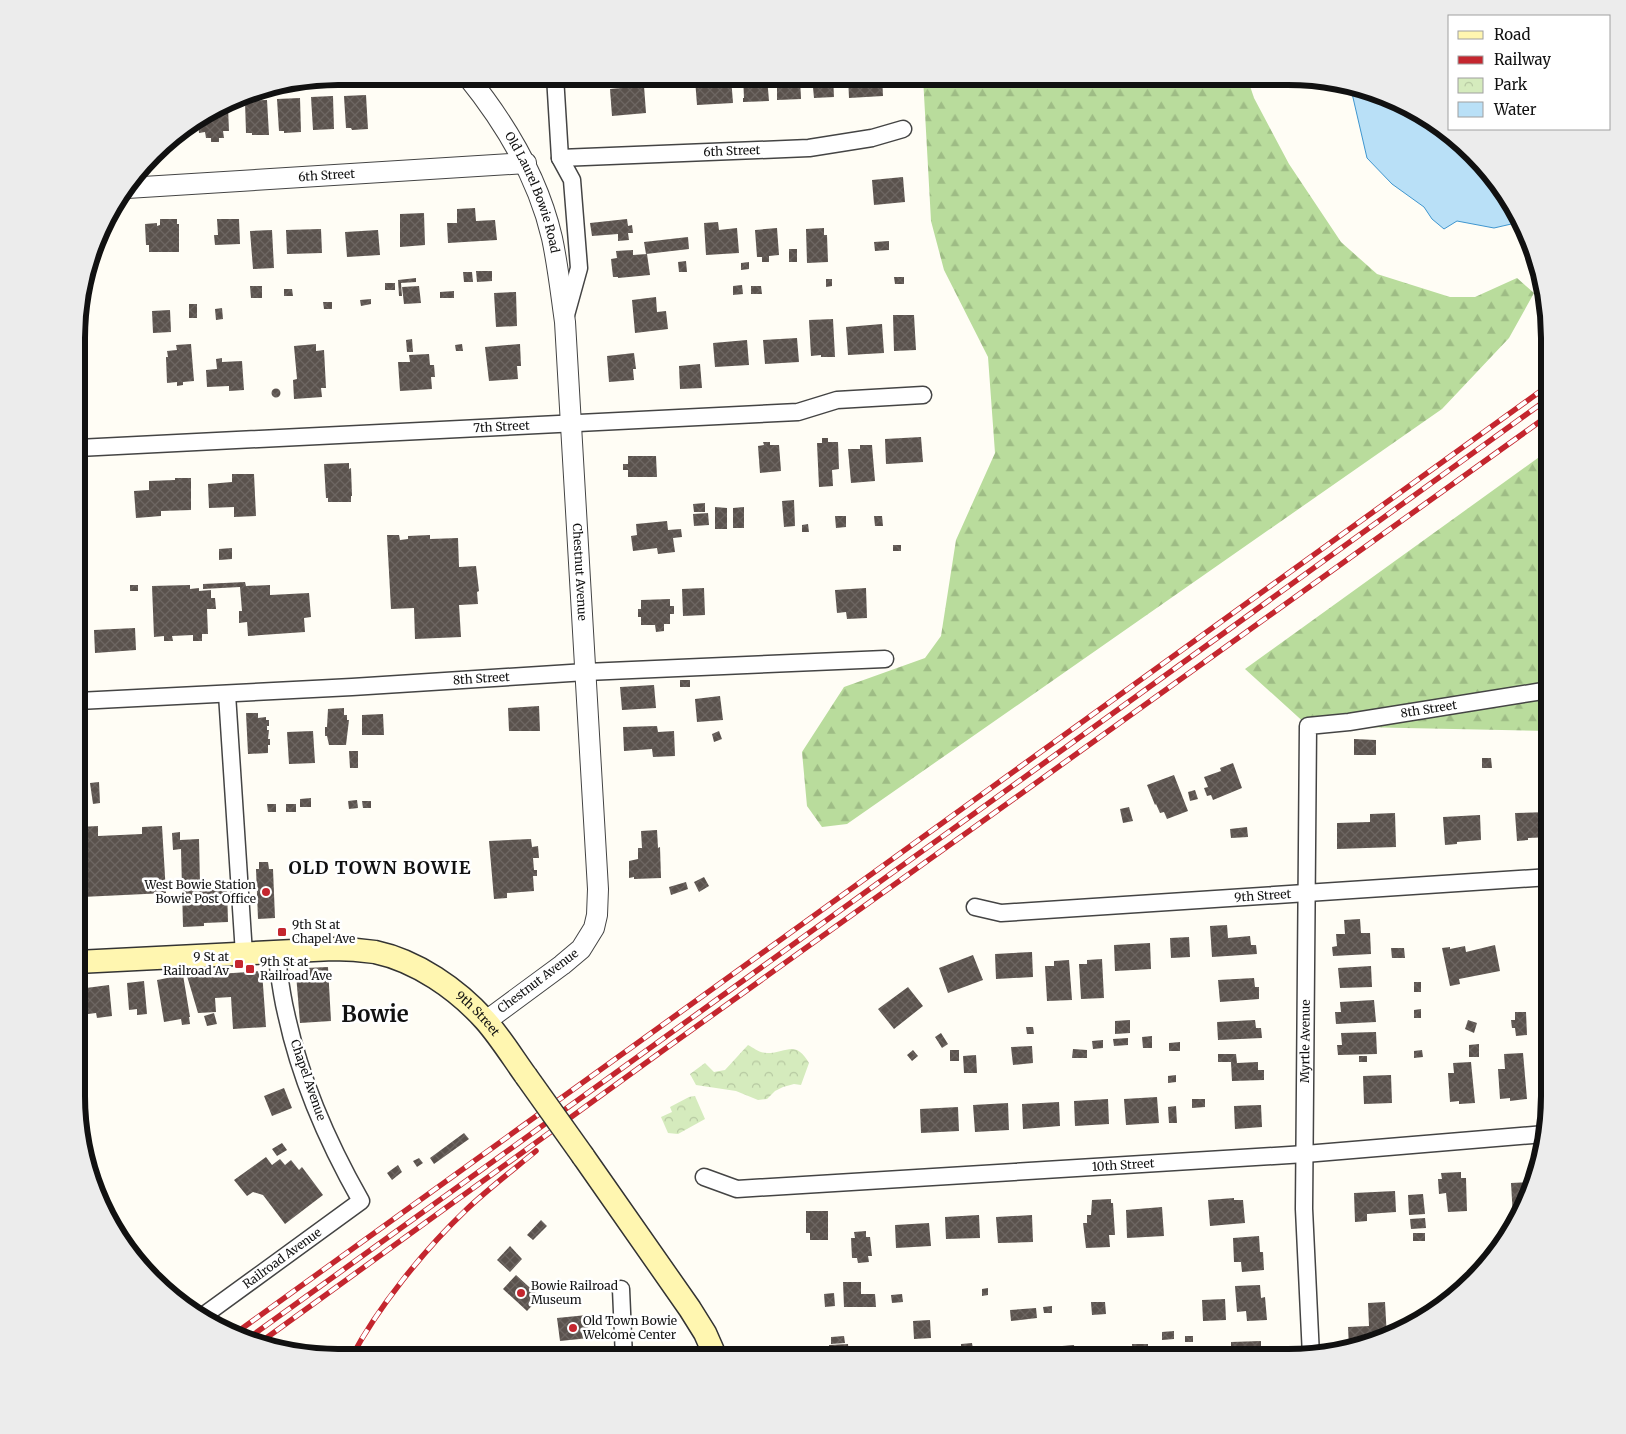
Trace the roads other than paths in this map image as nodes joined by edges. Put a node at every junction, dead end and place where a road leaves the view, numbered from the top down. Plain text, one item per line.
1 (474, 85) edge
2 (556, 85) edge
3 (903, 129) dead end
4 (560, 158) junction
5 (526, 164) junction
6 (135, 188) edge
7 (564, 322) junction
8 (923, 395) dead end
9 (570, 424) junction
10 (85, 448) edge
11 (885, 659) dead end
12 (586, 672) junction
13 (1541, 691) edge
14 (227, 694) junction
15 (85, 701) edge
16 (1308, 726) joint
17 (1541, 878) edge
18 (1307, 894) junction
19 (975, 908) dead end
20 (276, 952) junction
21 (244, 954) junction
22 (85, 962) edge
23 (486, 1021) junction
24 (1538, 1135) edge
25 (1305, 1154) junction
26 (704, 1177) dead end
27 (361, 1201) joint
28 (621, 1289) dead end
29 (207, 1313) edge
30 (1311, 1348) edge
31 (624, 1349) edge
32 (712, 1349) edge

1 - 5 street, Old Laurel Bowie Road
2 - 4 street, Chestnut Avenue
3 - 4 street, 6th Street
4 - 7 street, Chestnut Avenue
5 - 6 street, 6th Street
5 - 7 street, Old Laurel Bowie Road
7 - 9 street, Chestnut Avenue
8 - 9 street, 7th Street
9 - 10 street, 7th Street
9 - 12 street, Chestnut Avenue
11 - 12 street, 8th Street
12 - 14 street, 8th Street
12 - 23 street, Chestnut Avenue
13 - 16 street, 8th Street
14 - 15 street, 8th Street
14 - 21 street
16 - 18 street, Myrtle Avenue
17 - 18 street, 9th Street
18 - 19 street, 9th Street
18 - 25 street, Myrtle Avenue
20 - 21 main road, 9th Street
20 - 23 main road, 9th Street
20 - 27 street, Chapel Avenue
21 - 22 main road, 9th Street
23 - 32 main road, 9th Street, bridge
24 - 25 street, 10th Street
25 - 26 street, 10th Street
25 - 30 street, Myrtle Avenue
27 - 29 street, Railroad Avenue
28 - 31 street

